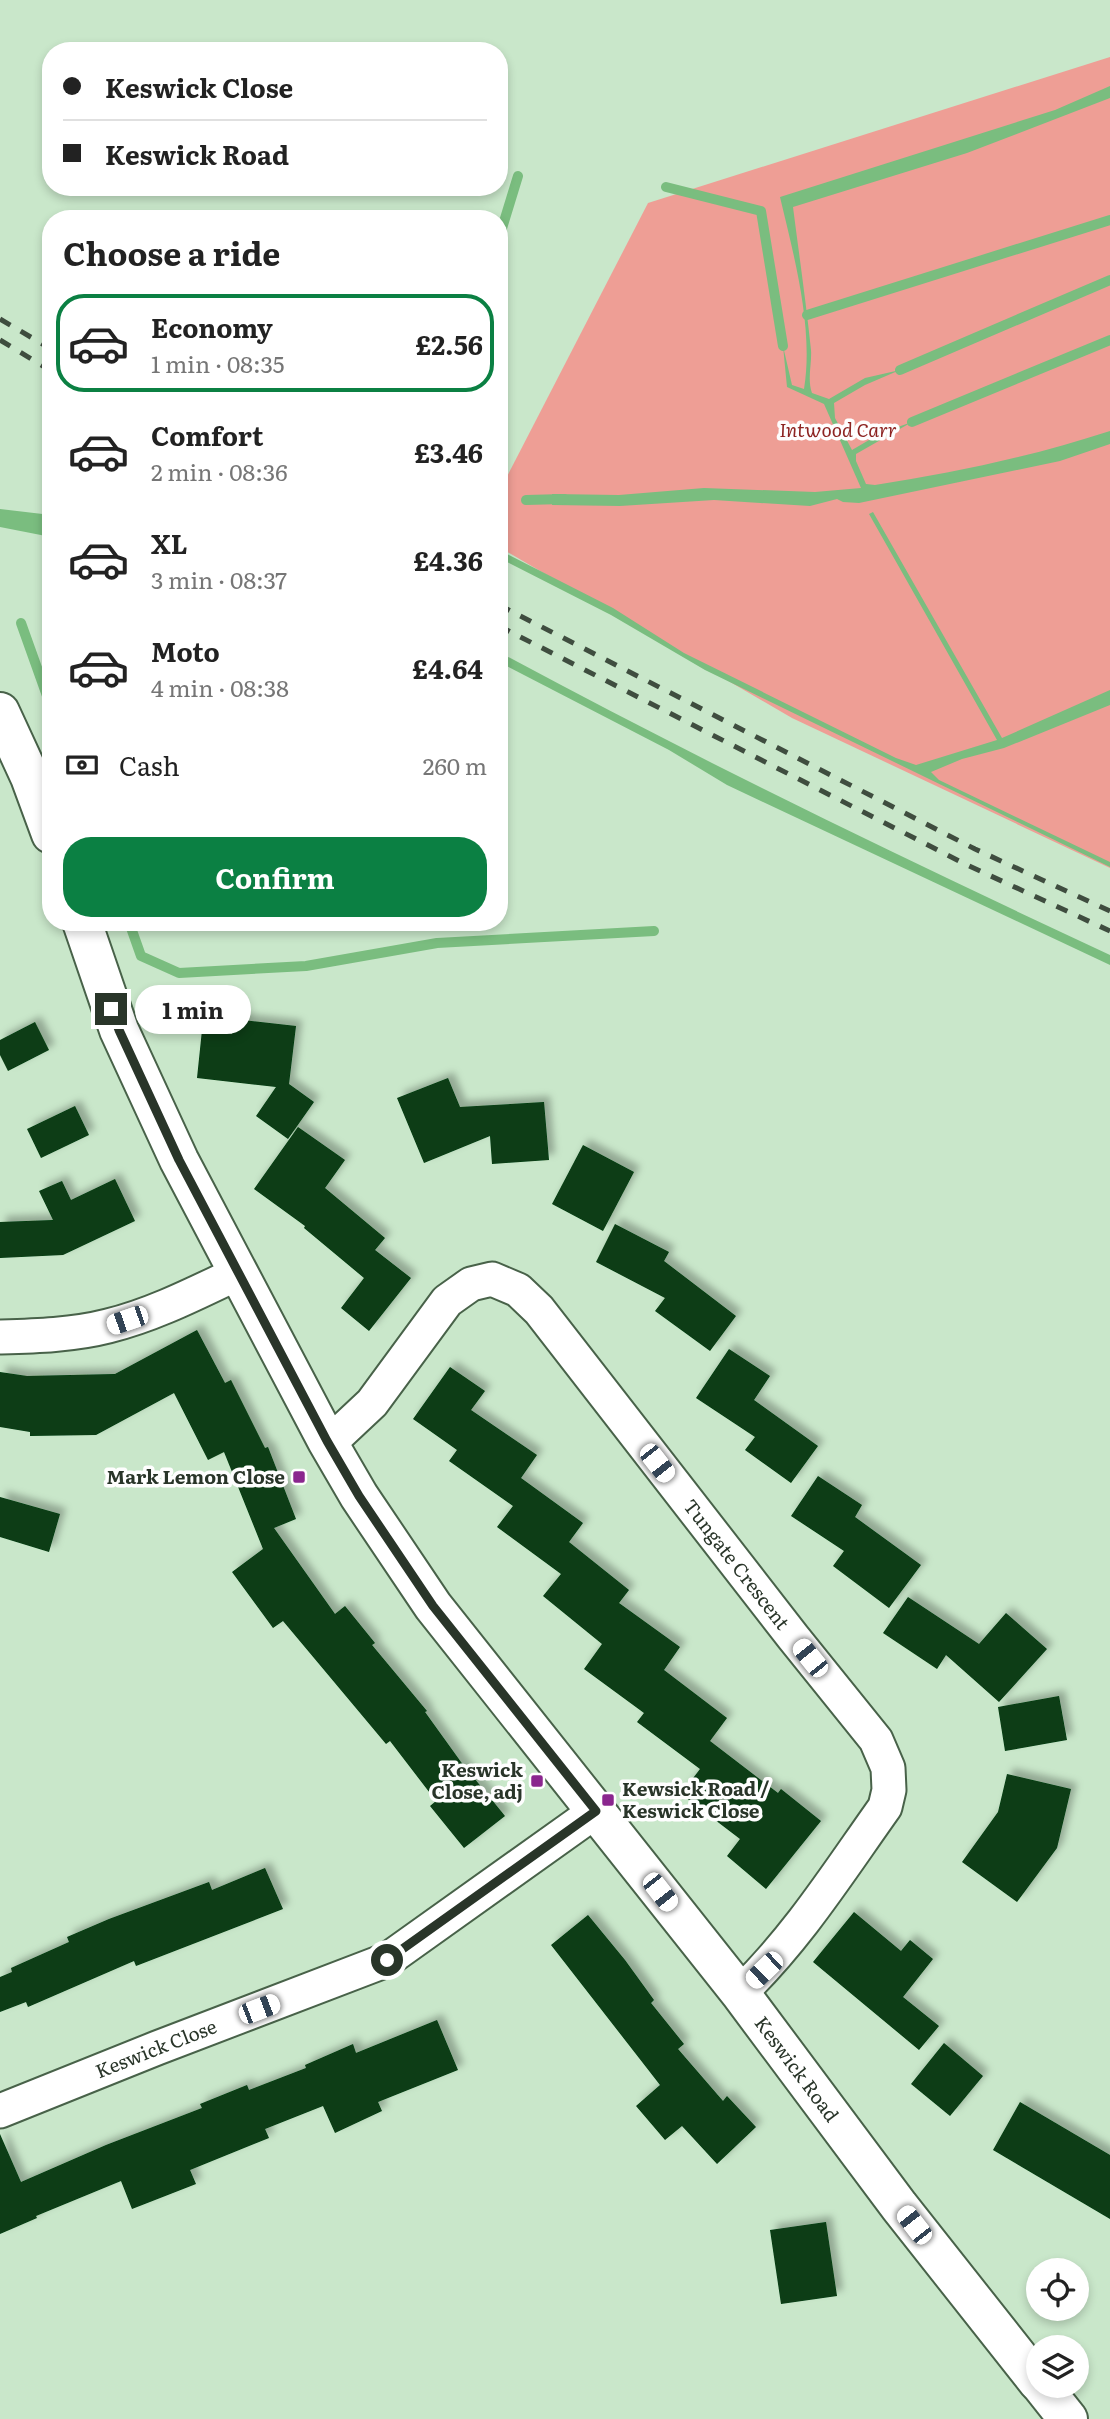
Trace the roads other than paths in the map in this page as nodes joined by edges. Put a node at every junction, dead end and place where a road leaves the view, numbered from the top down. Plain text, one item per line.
1 (0, 712) edge
2 (42, 810) edge
3 (85, 931) edge
4 (237, 1273) junction
5 (0, 1337) edge
6 (327, 1441) junction
7 (596, 1811) junction
8 (740, 1993) junction
9 (0, 2111) edge
10 (1026, 2367) edge
11 (1051, 2398) edge
12 (1068, 2419) edge

1 - 2 street
3 - 4 street, Keswick Road
4 - 5 street
4 - 6 street, Keswick Road
6 - 7 street, Keswick Road
6 - 8 street, Tungate Crescent
7 - 8 street, Keswick Road
7 - 9 street, Keswick Close
8 - 10 street, Keswick Road
11 - 12 street, Keswick Road

